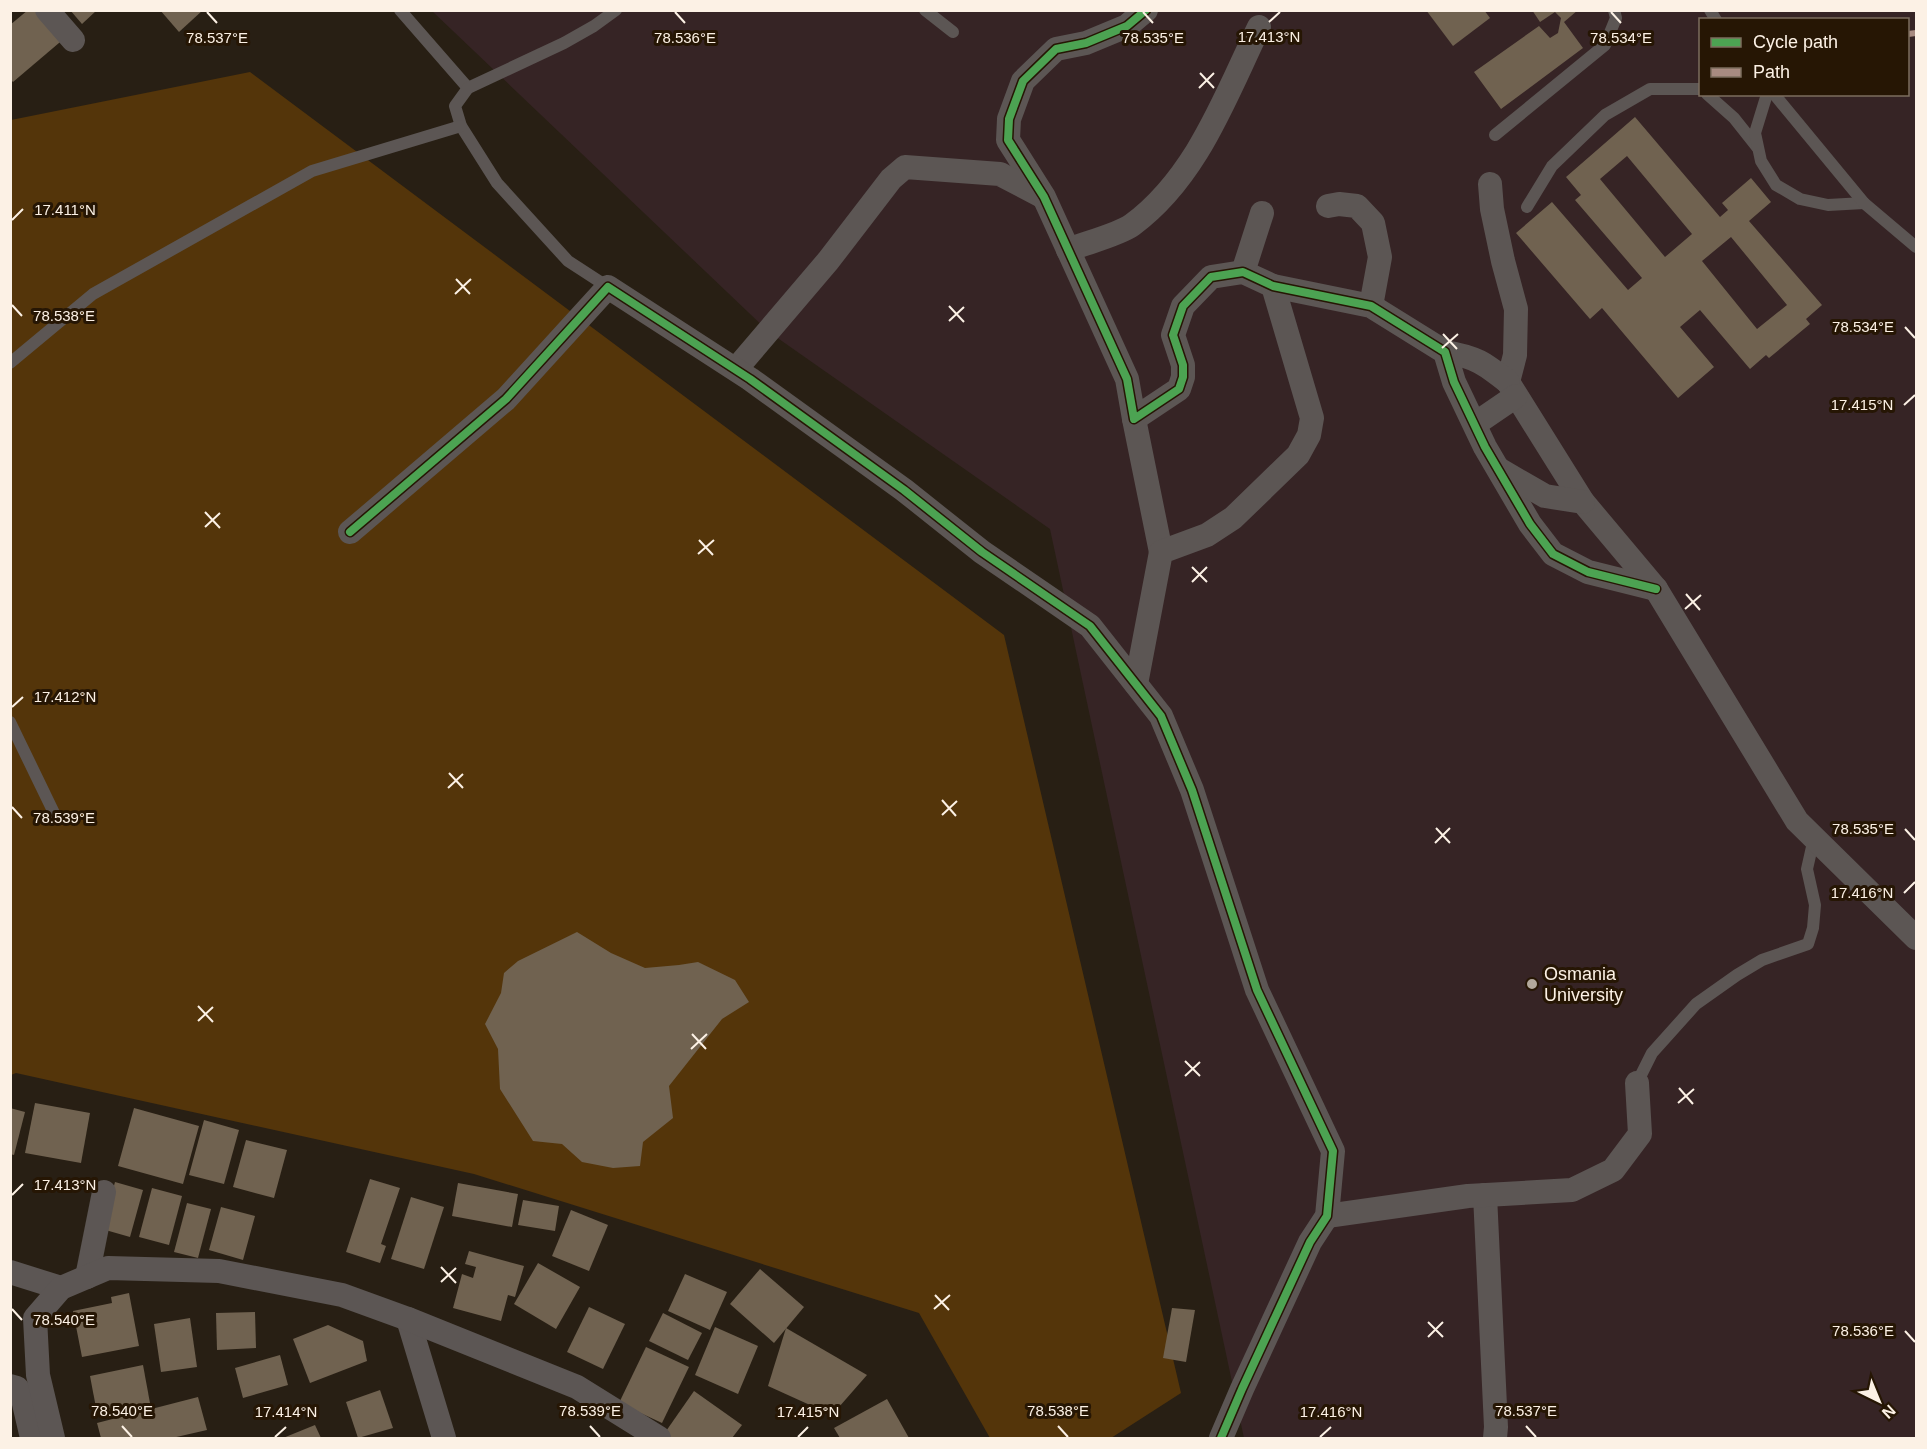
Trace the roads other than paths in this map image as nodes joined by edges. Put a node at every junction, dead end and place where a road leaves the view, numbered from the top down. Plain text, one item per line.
1 (47, 10) edge
2 (400, 10) edge
3 (616, 10) edge
4 (925, 10) edge
5 (1146, 10) edge
6 (1614, 10) edge
7 (1259, 27) dead end
8 (953, 32) dead end
9 (73, 40) dead end
10 (468, 88) junction
11 (1699, 89) edge
12 (1709, 96) edge
13 (1766, 96) edge
14 (1776, 96) edge
15 (461, 126) junction
16 (1495, 135) dead end
17 (1758, 148) junction
18 (1490, 184) dead end
19 (1044, 197) junction
20 (1864, 203) junction
21 (1328, 206) dead end
22 (1527, 207) dead end
23 (1262, 213) dead end
24 (1917, 248) edge
25 (1068, 250) junction
26 (1243, 272) junction
27 (1273, 286) junction
28 (608, 287) junction
29 (1371, 306) junction
30 (1445, 352) junction
31 (10, 363) edge
32 (736, 369) junction
33 (1512, 389) junction
34 (1134, 419) junction
35 (1475, 424) junction
36 (1498, 468) junction
37 (1583, 502) junction
38 (350, 532) dead end
39 (1161, 552) junction
40 (1656, 589) junction
41 (1136, 684) junction
42 (10, 722) edge
43 (56, 815) dead end
44 (1814, 838) junction
45 (1917, 938) edge
46 (1637, 1083) joint
47 (104, 1192) dead end
48 (1485, 1195) junction
49 (1327, 1216) junction
50 (10, 1272) edge
51 (87, 1277) junction
52 (61, 1288) junction
53 (408, 1319) junction
54 (10, 1386) edge
55 (32, 1438) edge
56 (53, 1438) edge
57 (444, 1438) edge
58 (659, 1438) edge
59 (1221, 1438) edge
60 (1495, 1438) edge

1 - 9 street
2 - 10 lane
3 - 10 lane
4 - 8 lane
5 - 19 street
6 - 16 lane
7 - 25 street
10 - 15 lane
11 - 22 lane
12 - 17 lane
13 - 17 lane
14 - 20 lane
15 - 28 lane
15 - 31 lane
17 - 20 lane
18 - 33 street
19 - 25 street
19 - 32 street
20 - 24 lane
21 - 29 street
23 - 26 street
25 - 34 street
26 - 27 street
26 - 34 street
27 - 29 street
27 - 39 street
28 - 32 street
28 - 38 street
29 - 30 street
30 - 33 street
30 - 35 street
32 - 41 street
33 - 35 street
33 - 37 street
34 - 39 street
35 - 36 street
36 - 37 street
36 - 40 street
37 - 40 street
39 - 41 street
40 - 44 street
41 - 49 street
42 - 43 lane
44 - 45 street
44 - 46 lane
46 - 48 street
47 - 51 street
48 - 49 street
48 - 60 street
49 - 59 street
50 - 52 street
51 - 52 street
51 - 53 street
52 - 56 street
53 - 57 street
53 - 58 street
54 - 55 street

